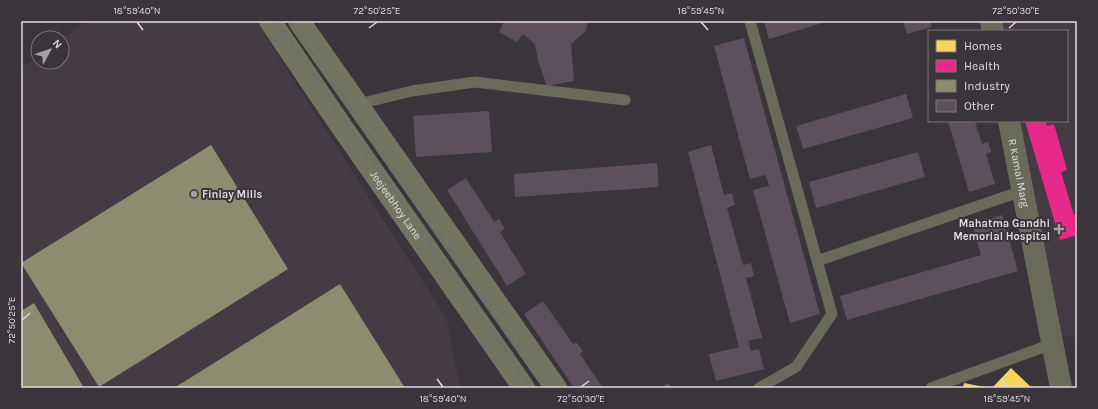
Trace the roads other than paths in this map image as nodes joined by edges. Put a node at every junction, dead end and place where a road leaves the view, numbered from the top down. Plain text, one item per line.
1 (270, 21) edge
2 (299, 21) edge
3 (750, 21) edge
4 (625, 100) dead end
5 (358, 104) junction
6 (1009, 122) edge
7 (1022, 191) junction
8 (455, 243) junction
9 (433, 258) junction
10 (817, 260) junction
11 (1052, 344) junction
12 (524, 388) edge
13 (556, 388) edge
14 (759, 388) edge
15 (931, 388) edge
16 (1061, 388) edge

1 - 9 street, Jeejeebhoy Lane
2 - 5 street
3 - 10 lane
4 - 5 lane
5 - 8 street
6 - 7 street, R Kamal Marg
7 - 10 lane
7 - 11 street, R Kamal Marg
8 - 9 street
8 - 13 street
9 - 12 street, Jeejeebhoy Lane
10 - 14 lane
11 - 15 lane
11 - 16 street, R Kamal Marg

